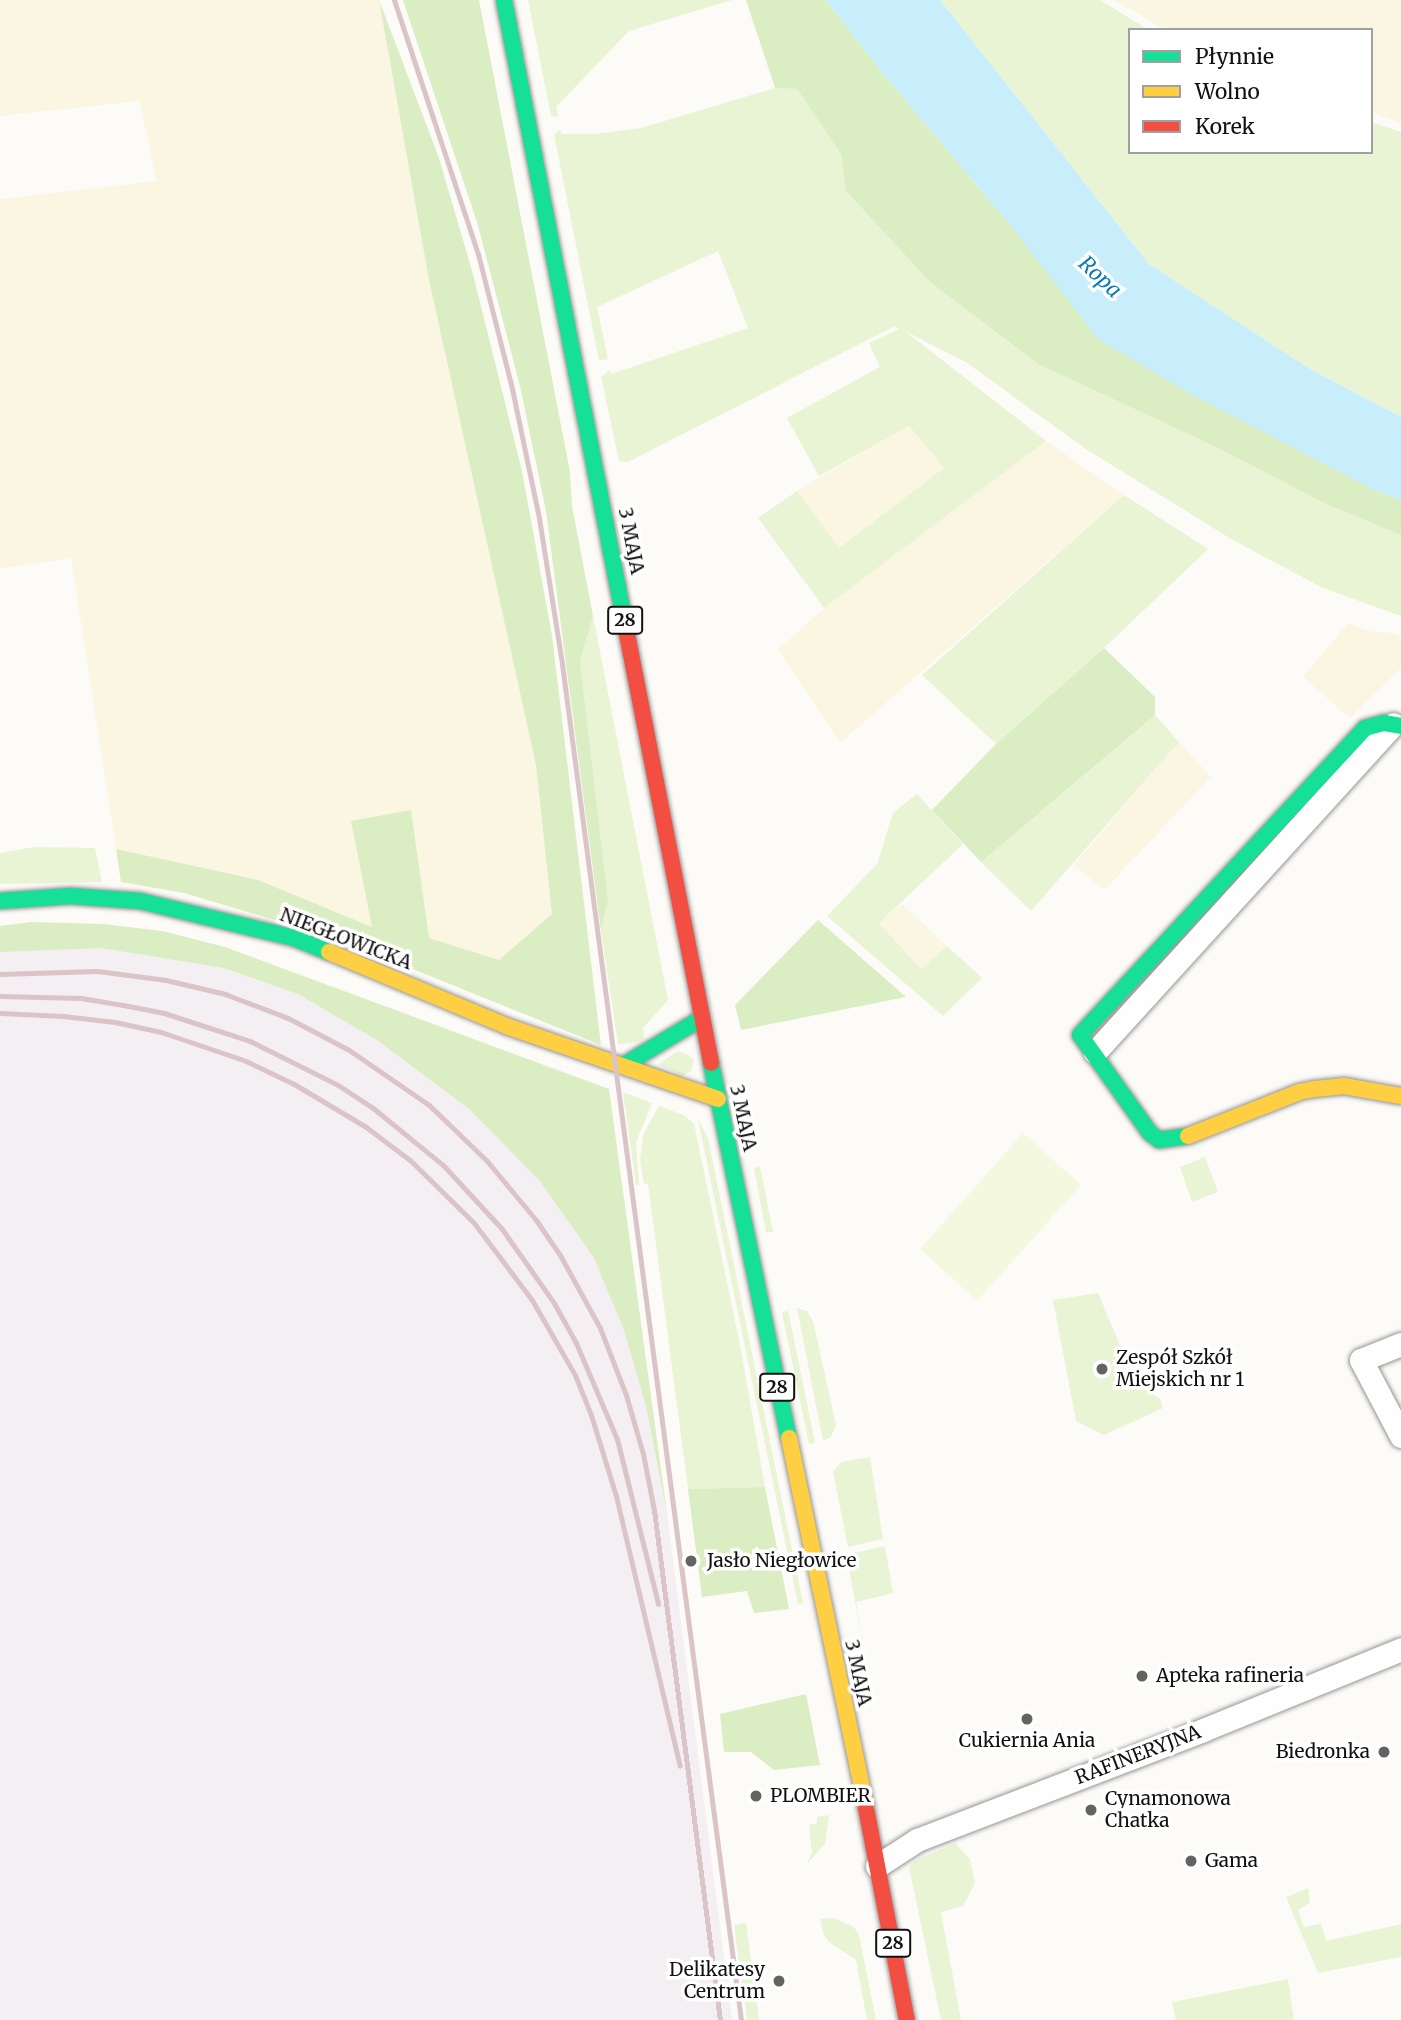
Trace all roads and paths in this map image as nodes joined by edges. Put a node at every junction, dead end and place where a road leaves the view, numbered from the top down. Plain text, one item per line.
1 (505, 0) edge
2 (1397, 725) edge
3 (0, 901) edge
4 (702, 1018) junction
5 (1095, 1052) joint
6 (624, 1065) junction
7 (1401, 1096) edge
8 (718, 1099) junction
9 (1401, 1343) edge
10 (1401, 1436) edge
11 (1401, 1649) edge
12 (877, 1866) junction
13 (907, 2020) edge

1 - 4 main road, 3 MAJA / 28
2 - 5 street
3 - 6 main road, NIEGŁOWICKA
4 - 6 main road
4 - 8 main road, 3 MAJA / 28
5 - 7 main road
6 - 8 main road, NIEGŁOWICKA
8 - 12 main road, 3 MAJA / 28
9 - 10 street
11 - 12 street, RAFINERYJNA
12 - 13 main road, 3 MAJA / 28

